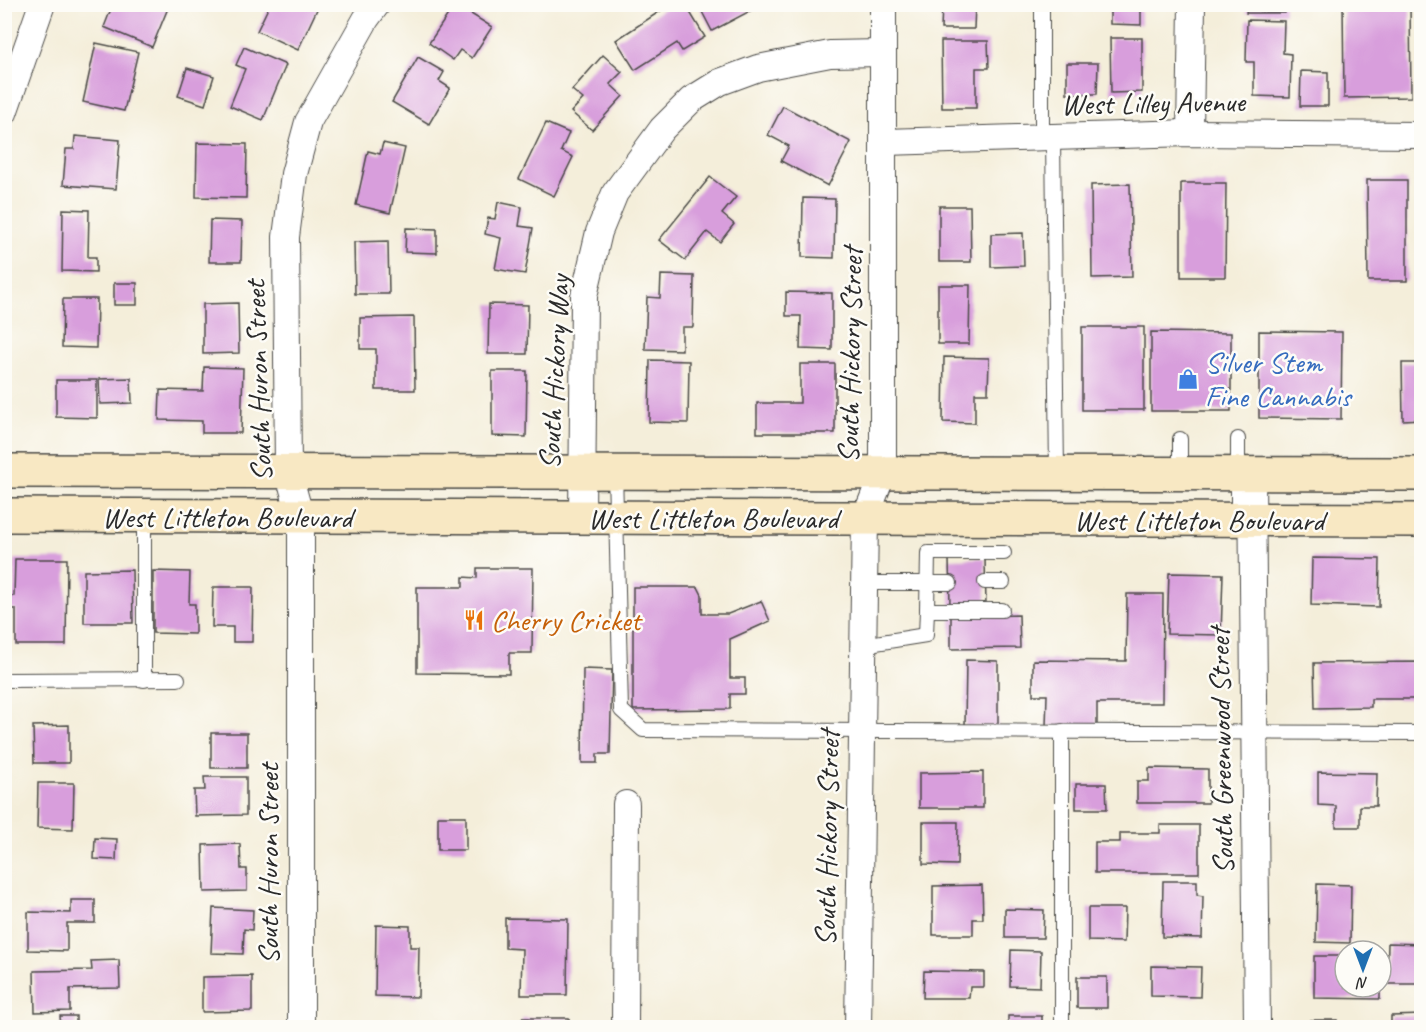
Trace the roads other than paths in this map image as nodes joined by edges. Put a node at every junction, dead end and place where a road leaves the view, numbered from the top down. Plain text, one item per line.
1 (42, 4) edge
2 (377, 4) edge
3 (883, 4) edge
4 (1042, 4) edge
5 (1192, 4) edge
6 (882, 53) junction
7 (4, 113) edge
8 (1190, 134) junction
9 (1422, 135) edge
10 (1047, 138) junction
11 (885, 142) junction
12 (1180, 439) dead end
13 (1238, 439) dead end
14 (4, 471) edge
15 (288, 471) junction
16 (582, 471) junction
17 (615, 471) junction
18 (883, 473) junction
19 (1057, 473) junction
20 (1180, 473) junction
21 (1245, 473) junction
22 (1422, 474) edge
23 (4, 515) edge
24 (144, 516) junction
25 (301, 518) junction
26 (582, 518) junction
27 (616, 518) junction
28 (865, 518) junction
29 (1245, 520) junction
30 (1422, 520) edge
31 (1004, 554) dead end
32 (986, 582) dead end
33 (1003, 582) dead end
34 (864, 583) junction
35 (927, 583) junction
36 (950, 583) dead end
37 (927, 610) junction
38 (1002, 610) dead end
39 (863, 645) junction
40 (178, 679) dead end
41 (4, 680) edge
42 (144, 680) junction
43 (862, 731) junction
44 (1062, 731) junction
45 (1254, 731) junction
46 (1422, 733) edge
47 (626, 804) dead end
48 (301, 1028) edge
49 (625, 1028) edge
50 (858, 1028) edge
51 (1062, 1028) edge
52 (1257, 1028) edge

1 - 7 street
2 - 15 street, South Huron Street
3 - 6 street, South Hickory Street
4 - 10 lane
5 - 8 street
6 - 11 street, South Hickory Street
6 - 16 street, South Hickory Way
8 - 9 street, West Lilley Avenue
8 - 10 street, West Lilley Avenue
10 - 11 street, West Lilley Avenue
10 - 19 lane
11 - 18 street, South Hickory Street
12 - 20 lane
13 - 21 lane
14 - 15 main road, West Littleton Boulevard
15 - 16 main road, West Littleton Boulevard
15 - 25 street, South Huron Street
16 - 17 main road, West Littleton Boulevard
16 - 26 street, South Hickory Way
17 - 18 main road, West Littleton Boulevard
17 - 27 lane
18 - 19 main road, West Littleton Boulevard
18 - 28 street, South Hickory Street
19 - 20 main road, West Littleton Boulevard
20 - 21 main road, West Littleton Boulevard
21 - 22 main road, West Littleton Boulevard
21 - 29 street, South Greenwood Street
23 - 24 main road, West Littleton Boulevard
24 - 25 main road, West Littleton Boulevard
24 - 42 lane
25 - 26 main road, West Littleton Boulevard
25 - 48 street, South Huron Street
26 - 27 main road, West Littleton Boulevard
27 - 28 main road, West Littleton Boulevard
27 - 43 lane
28 - 29 main road, West Littleton Boulevard
28 - 34 street, South Hickory Street
29 - 30 main road, West Littleton Boulevard
29 - 45 street, South Greenwood Street
31 - 35 lane
32 - 33 lane
34 - 35 lane
34 - 39 street, South Hickory Street
35 - 36 lane
35 - 37 lane
37 - 38 lane
37 - 39 lane
39 - 43 street, South Hickory Street
40 - 42 lane
41 - 42 lane
43 - 44 lane
43 - 50 street, South Hickory Street
44 - 45 lane
44 - 51 lane
45 - 46 lane
45 - 52 street, South Greenwood Street
47 - 49 street

